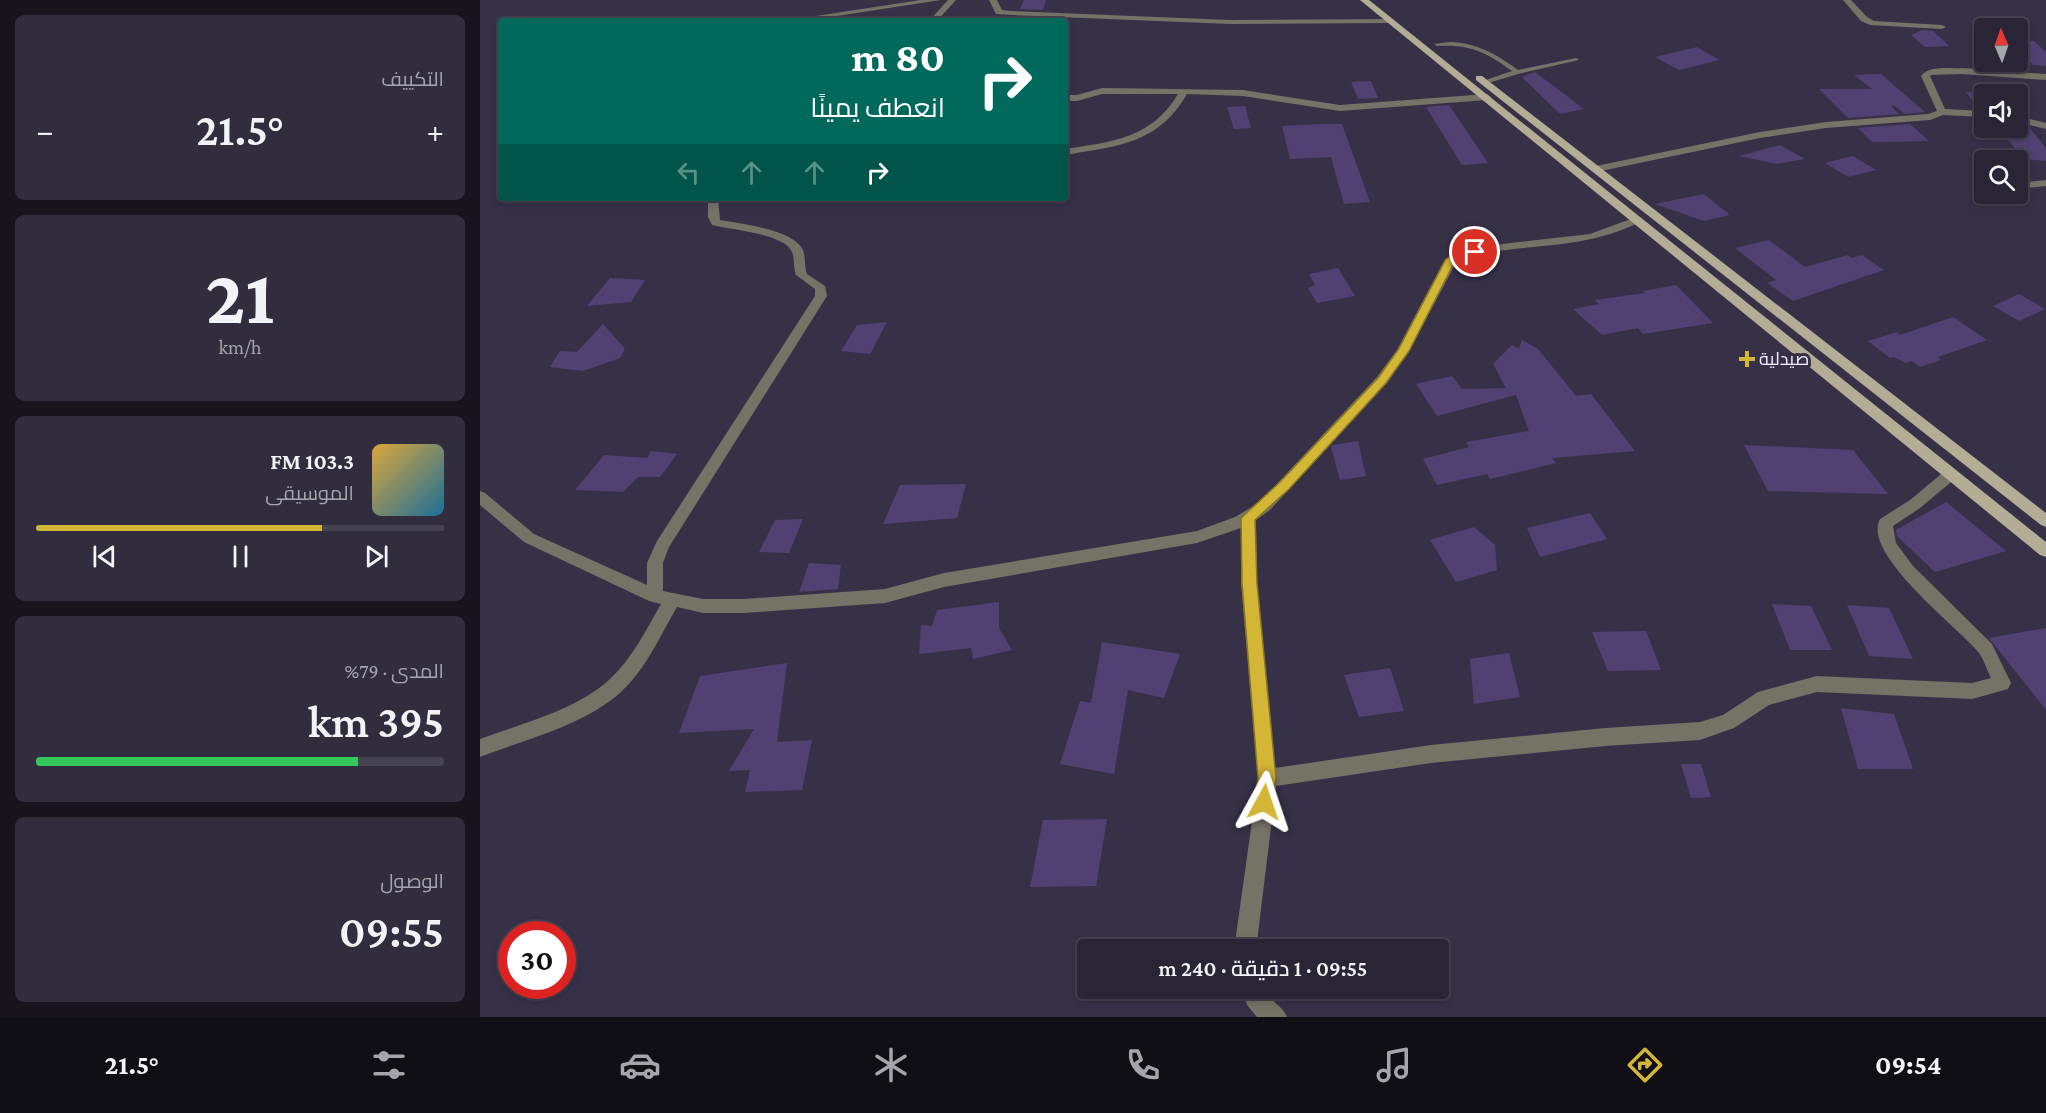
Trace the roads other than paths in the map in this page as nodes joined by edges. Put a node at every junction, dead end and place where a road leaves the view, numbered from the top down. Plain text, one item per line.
1 (937, 0) edge
2 (952, 0) edge
3 (993, 0) edge
4 (1364, 0) edge
5 (1380, 0) edge
6 (1847, 0) edge
7 (809, 18) edge
8 (936, 18) edge
9 (1391, 21) junction
10 (1942, 27) dead end
11 (1437, 44) junction
12 (1576, 60) dead end
13 (1517, 72) junction
14 (2046, 77) edge
15 (1485, 82) junction
16 (1184, 91) junction
17 (1487, 97) junction
18 (1068, 98) edge
19 (1942, 112) junction
20 (1974, 114) edge
21 (2028, 122) edge
22 (2046, 126) edge
23 (1068, 152) edge
24 (1596, 169) junction
25 (2046, 183) edge
26 (2028, 185) dead end
27 (713, 201) edge
28 (1636, 220) junction
29 (1951, 474) junction
30 (480, 497) edge
31 (1248, 518) junction
32 (2046, 521) edge
33 (2046, 551) edge
34 (663, 599) junction
35 (480, 748) edge
36 (1267, 778) junction
37 (1246, 939) edge
38 (1259, 999) edge
39 (1276, 1017) edge

1 - 7 street
2 - 8 street
3 - 9 street
4 - 9 main road
5 - 11 main road
6 - 10 street
9 - 17 main road
11 - 13 lane
11 - 15 main road
12 - 13 lane
13 - 15 lane
14 - 19 street
15 - 24 main road
16 - 17 street
16 - 18 street
16 - 23 street
17 - 28 main road
19 - 20 street
19 - 24 street
21 - 22 street
24 - 32 main road
25 - 26 street
27 - 34 street
28 - 29 main road
28 - 31 street
29 - 33 main road
29 - 36 street
30 - 34 street
31 - 34 street
31 - 36 street
34 - 35 street
36 - 37 street
38 - 39 street

